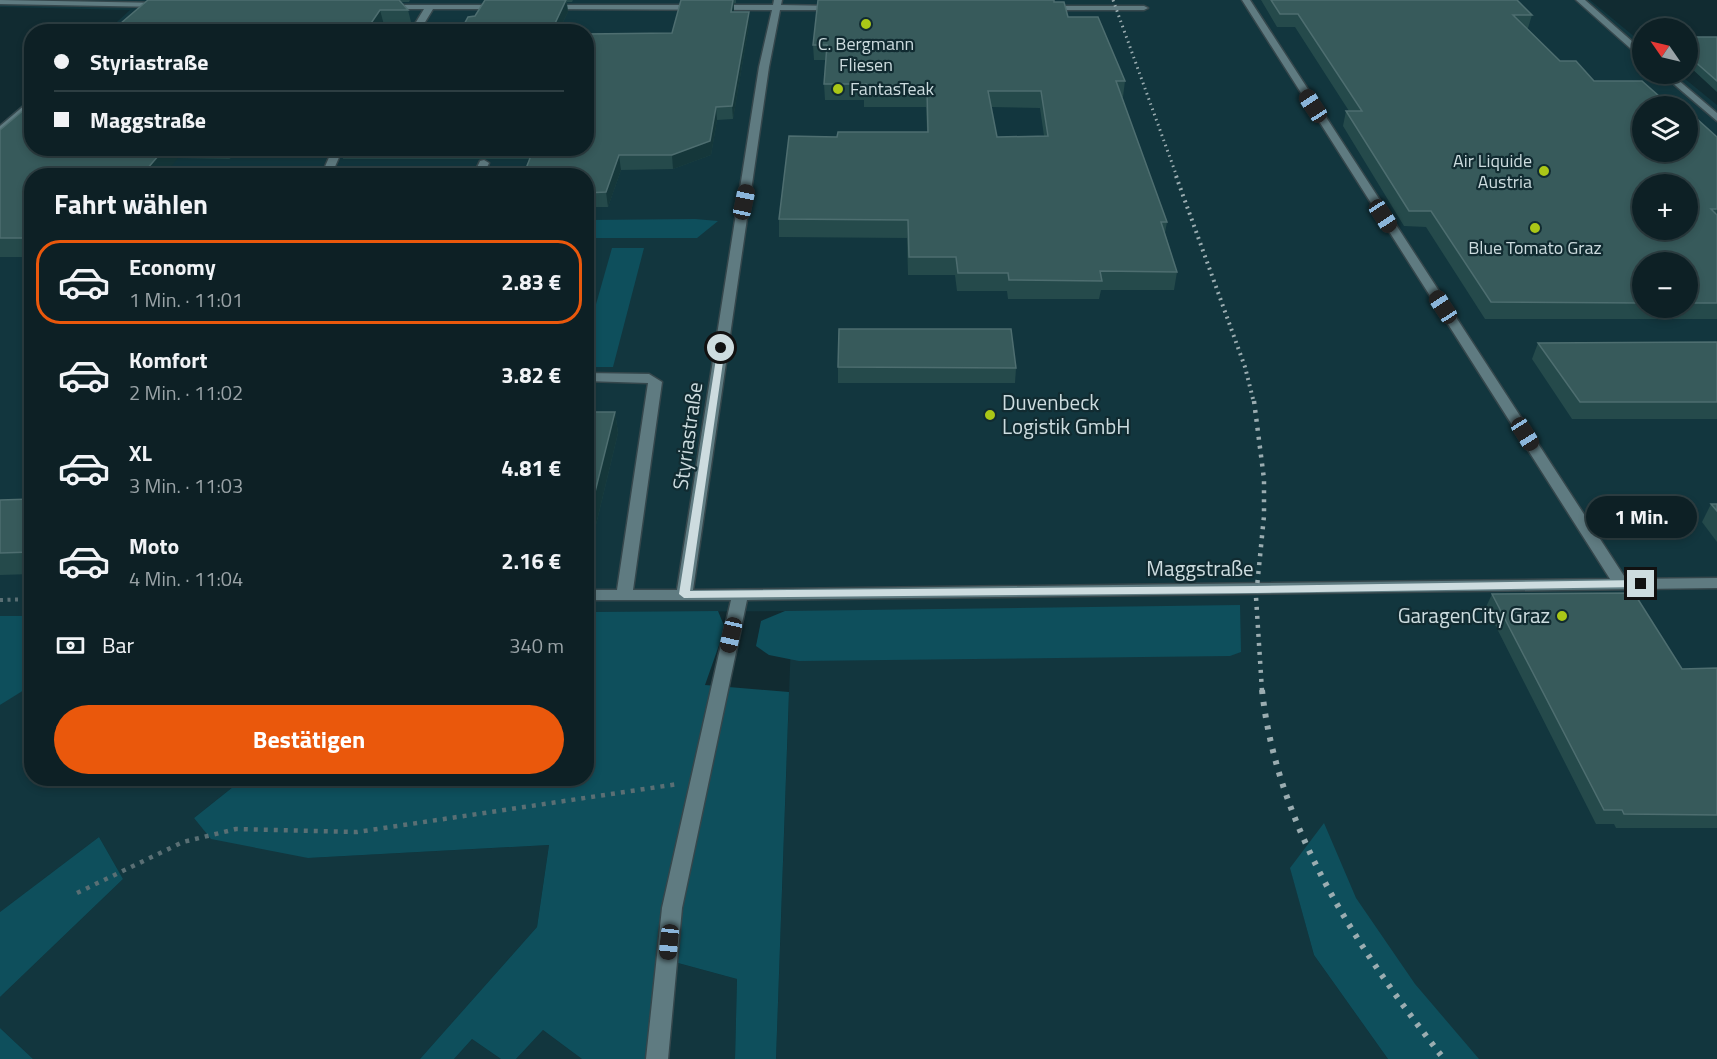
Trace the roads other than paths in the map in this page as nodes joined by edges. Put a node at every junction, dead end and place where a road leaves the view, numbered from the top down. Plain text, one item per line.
1 (1246, 0) edge
2 (1581, 0) edge
3 (0, 2) edge
4 (148, 3) edge
5 (778, 4) edge
6 (173, 5) edge
7 (373, 6) edge
8 (430, 7) junction
9 (513, 7) edge
10 (537, 7) edge
11 (845, 8) edge
12 (1036, 8) edge
13 (1144, 8) dead end
14 (133, 15) edge
15 (419, 24) edge
16 (1632, 45) edge
17 (1678, 84) edge
18 (24, 109) edge
19 (18, 114) junction
20 (24, 114) edge
21 (1717, 118) edge
22 (0, 131) edge
23 (484, 163) dead end
24 (482, 168) edge
25 (594, 377) edge
26 (1717, 583) edge
27 (1621, 584) junction
28 (624, 594) junction
29 (684, 594) junction
30 (594, 595) edge
31 (740, 595) junction
32 (657, 1059) edge

1 - 27 street
2 - 16 street
3 - 4 street
4 - 6 street
4 - 14 street
5 - 10 street
5 - 11 street
5 - 29 street, Styriastraße
7 - 8 street
8 - 9 street
8 - 15 street
12 - 13 street
17 - 21 street
18 - 19 street
19 - 20 street
19 - 22 street
23 - 24 street
25 - 28 street
26 - 27 street, Maggstraße
27 - 31 street, Maggstraße
28 - 29 street, Maggstraße
28 - 30 street, Maggstraße
29 - 31 street, Maggstraße
31 - 32 street

